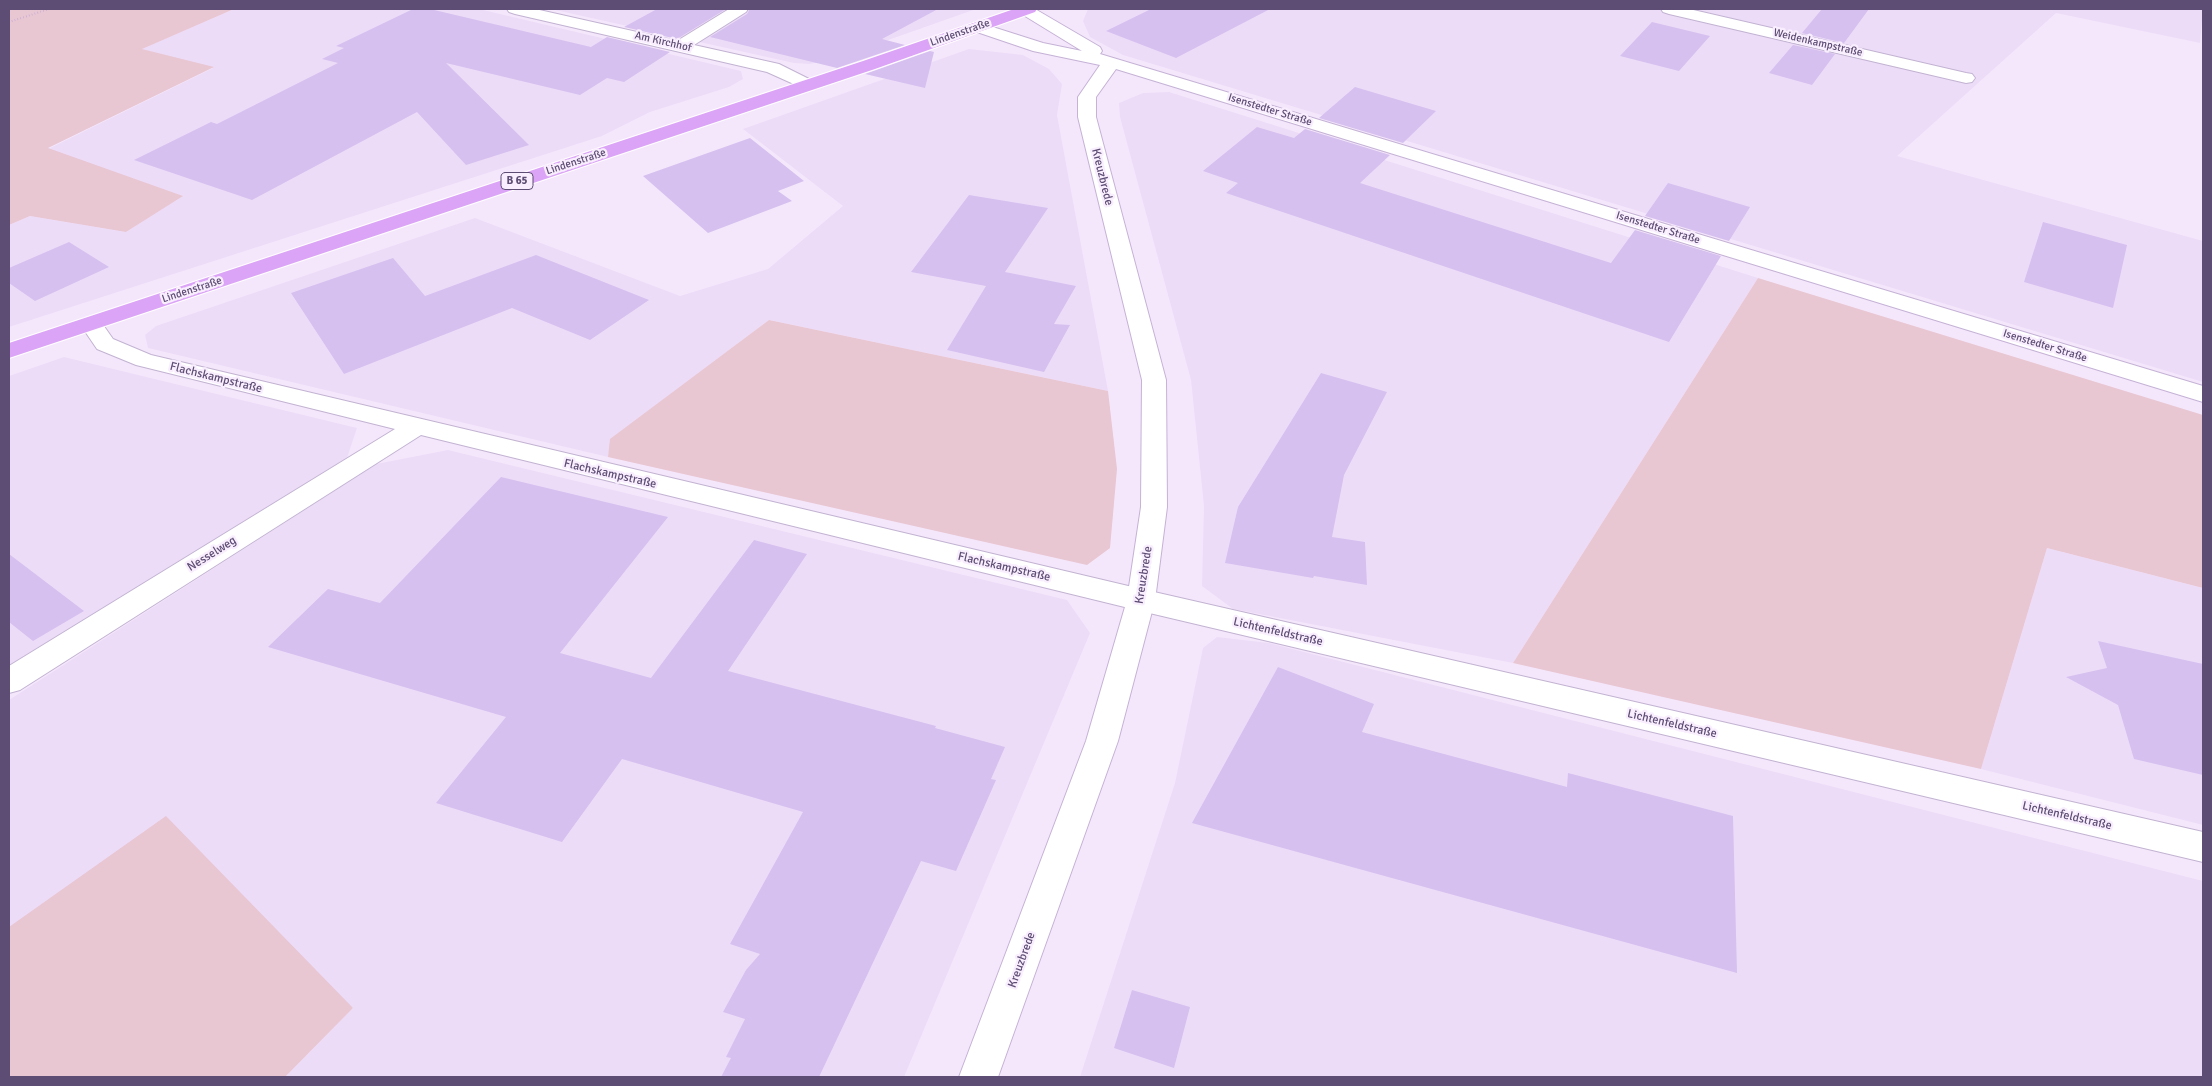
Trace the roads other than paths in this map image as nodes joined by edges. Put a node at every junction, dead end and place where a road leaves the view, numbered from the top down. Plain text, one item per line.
1 (515, 9) edge
2 (740, 9) edge
3 (1027, 9) edge
4 (1669, 9) edge
5 (977, 27) junction
6 (680, 46) junction
7 (1112, 62) junction
8 (1966, 78) dead end
9 (807, 85) junction
10 (91, 324) junction
11 (9, 351) edge
12 (2203, 394) edge
13 (416, 427) junction
14 (1141, 600) junction
15 (9, 681) edge
16 (2203, 848) edge
17 (978, 1077) edge

1 - 6 street, Am Kirchhof
2 - 6 street
3 - 5 main road, Lindenstraße / B 65
3 - 7 street, Isenstedter Straße
4 - 8 street, Weidenkampstraße
5 - 7 street, Isenstedter Straße
5 - 9 main road, Lindenstraße / B 65
6 - 9 street, Am Kirchhof
7 - 12 street, Isenstedter Straße
7 - 14 street, Kreuzbrede
9 - 10 main road, Lindenstraße / B 65
10 - 11 main road, Lindenstraße / B 65
10 - 13 street, Flachskampstraße
13 - 14 street, Flachskampstraße
13 - 15 street, Nesselweg
14 - 16 street, Lichtenfeldstraße
14 - 17 street, Kreuzbrede

